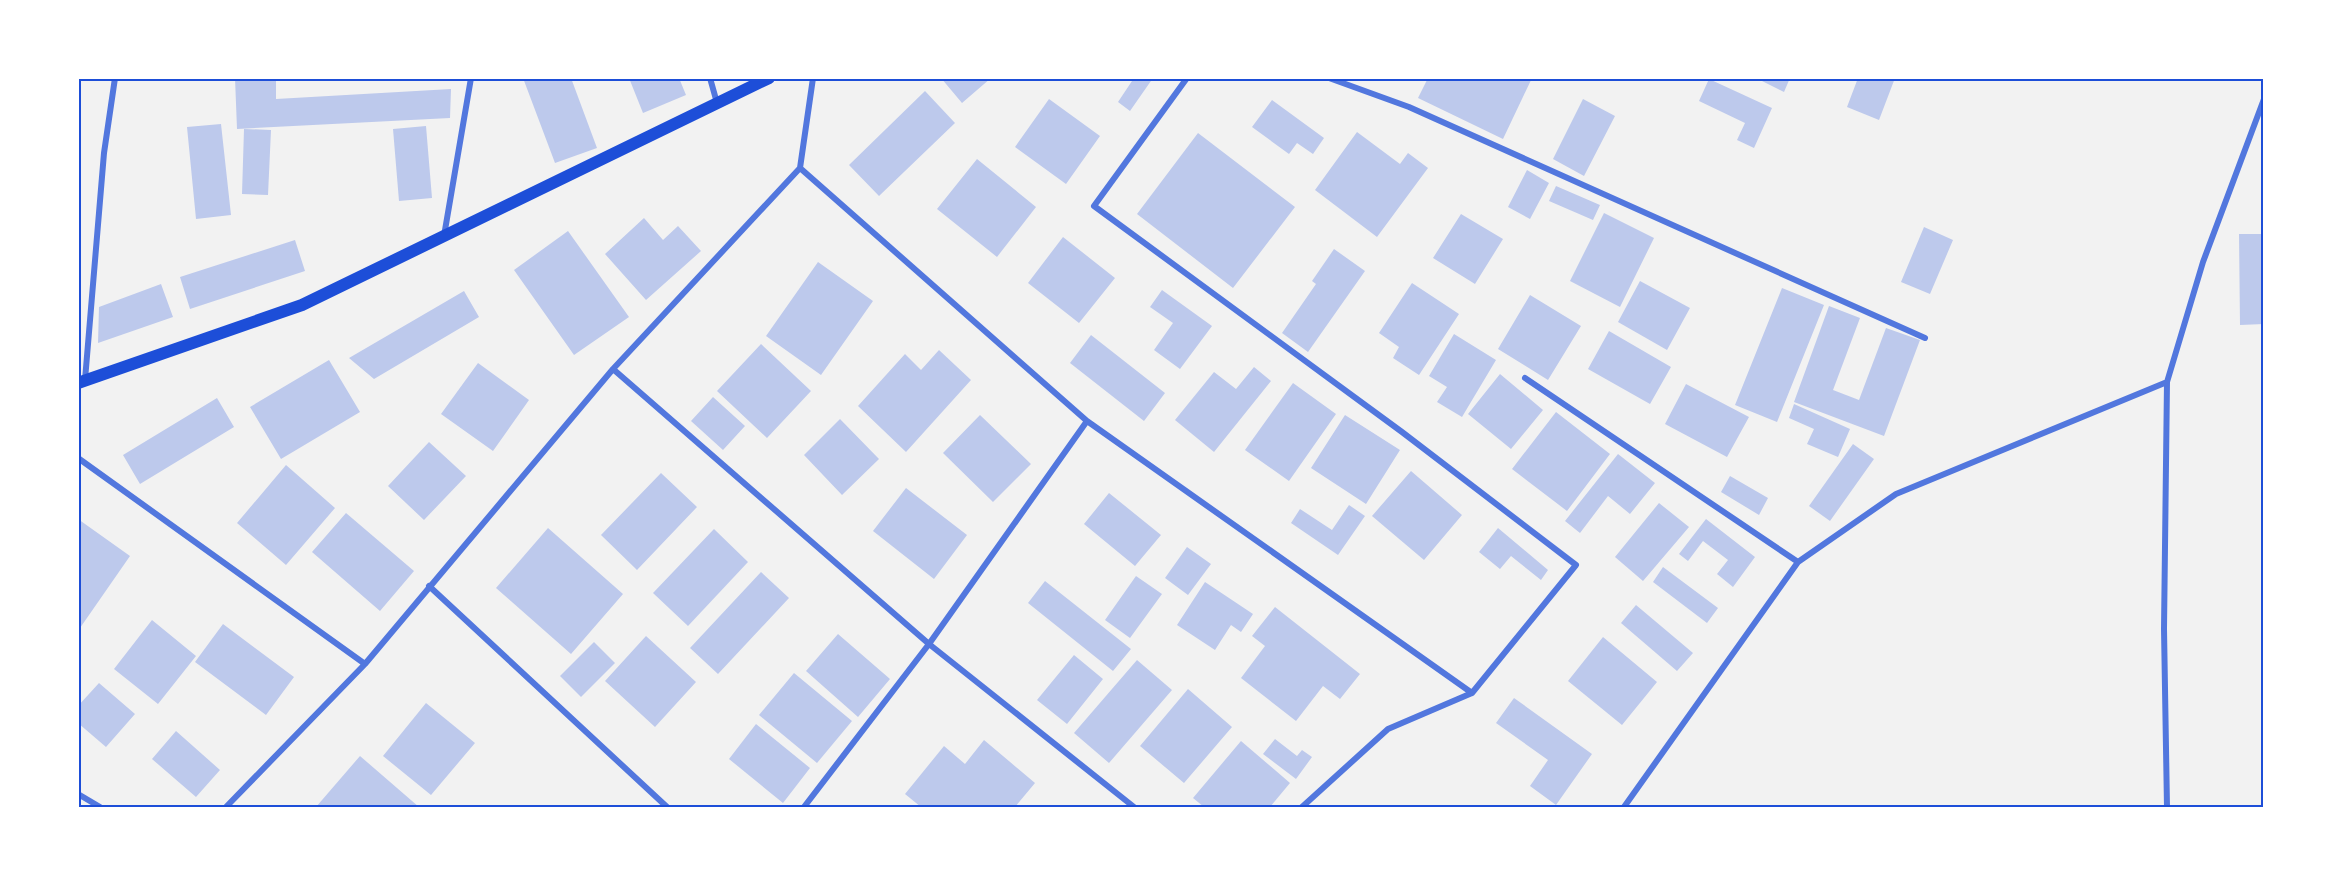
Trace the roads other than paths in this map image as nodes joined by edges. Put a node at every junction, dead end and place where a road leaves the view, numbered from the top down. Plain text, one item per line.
1 (115, 78) edge
2 (471, 78) edge
3 (710, 78) edge
4 (769, 78) edge
5 (813, 78) edge
6 (1187, 78) edge
7 (1329, 78) edge
8 (2264, 99) edge
9 (717, 103) junction
10 (800, 168) junction
11 (444, 236) junction
12 (1926, 338) dead end
13 (613, 369) junction
14 (1525, 378) dead end
15 (82, 382) edge
16 (2167, 382) junction
17 (1087, 421) junction
18 (78, 458) edge
19 (1798, 562) junction
20 (429, 586) junction
21 (929, 644) junction
22 (366, 664) junction
23 (1472, 693) junction
24 (78, 794) edge
25 (229, 806) edge
26 (100, 807) edge
27 (667, 807) edge
28 (804, 807) edge
29 (1134, 807) edge
30 (1302, 807) edge
31 (1624, 807) edge
32 (2167, 807) edge

1 - 15 street
2 - 11 street
3 - 9 street
4 - 9 main road
5 - 10 street
6 - 23 street
7 - 12 street
8 - 16 street
9 - 11 main road
10 - 13 street
10 - 17 street
11 - 15 main road
13 - 20 street
13 - 21 street
14 - 19 street
16 - 19 street
16 - 32 street
17 - 21 street
17 - 23 street
18 - 22 street
19 - 31 street
20 - 22 street
20 - 27 street
21 - 28 street
21 - 29 street
22 - 25 street
23 - 30 street
24 - 26 street

